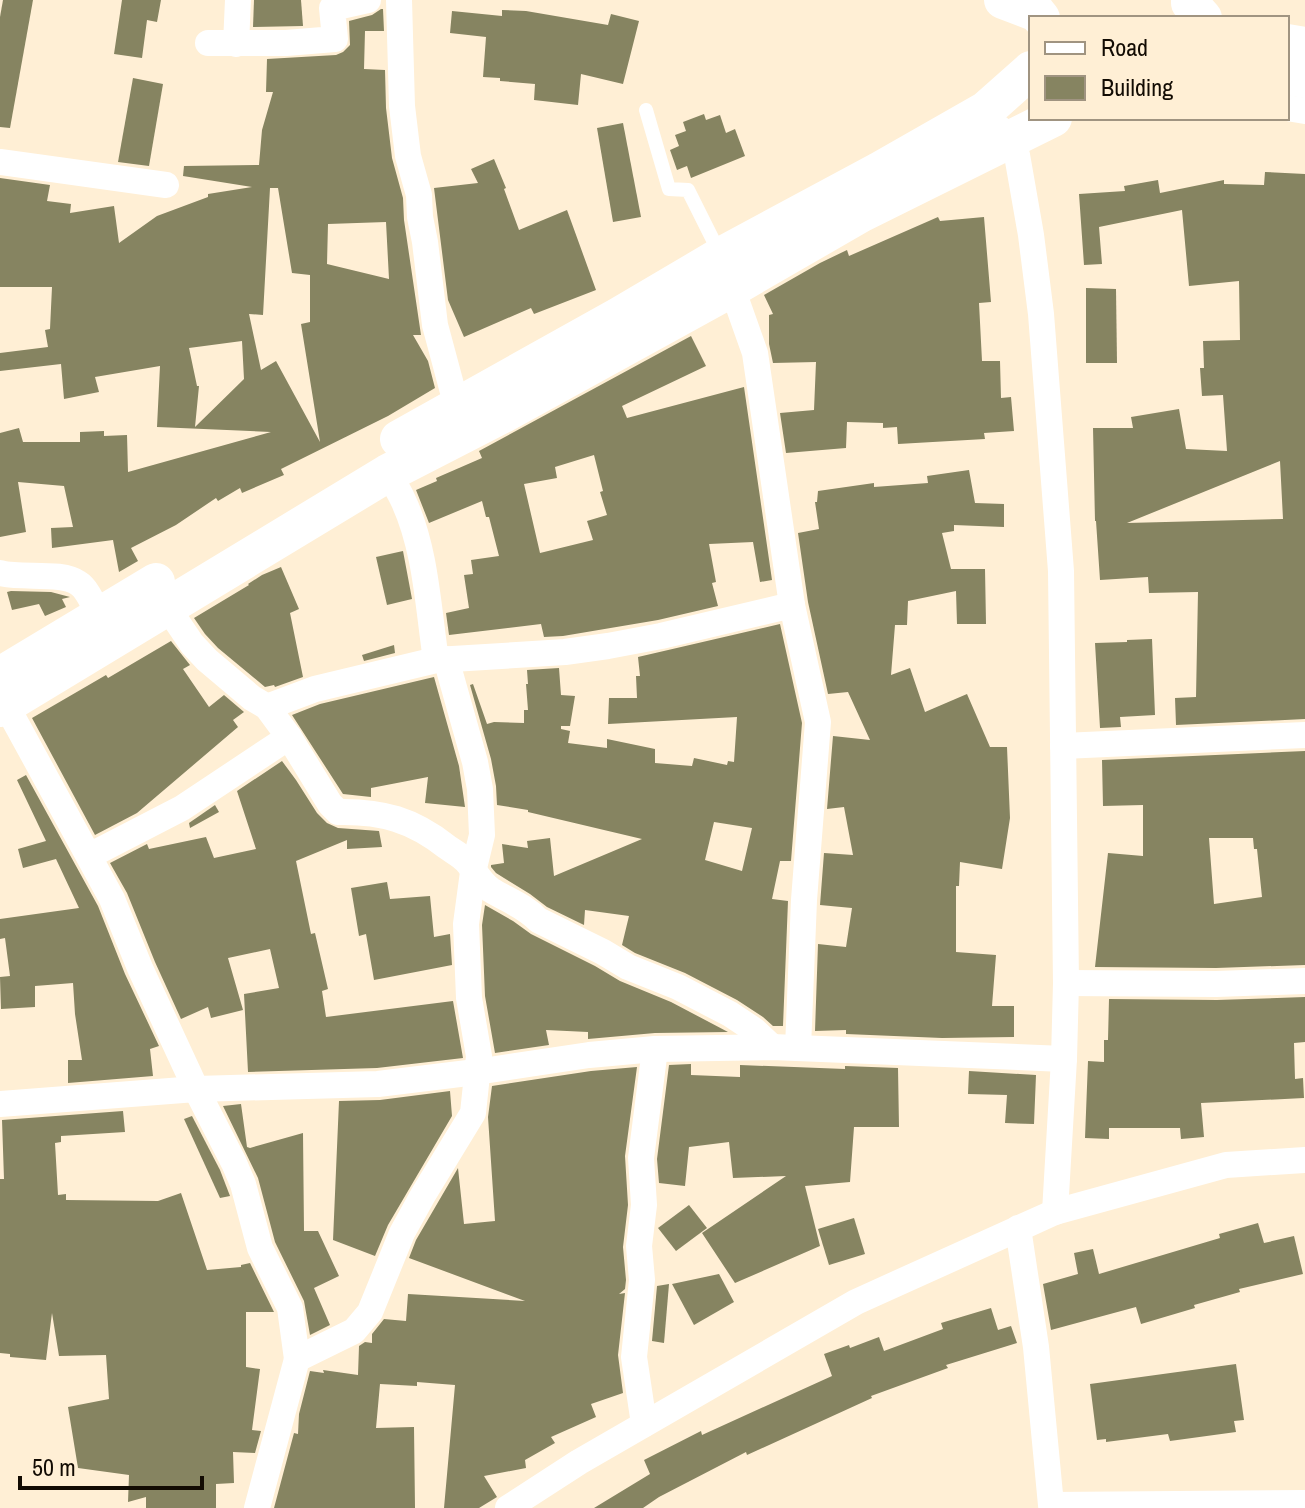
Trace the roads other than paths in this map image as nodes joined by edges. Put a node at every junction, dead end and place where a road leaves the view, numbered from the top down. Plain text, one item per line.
1 (238, 0) edge
2 (368, 0) edge
3 (399, 0) edge
4 (1003, 0) edge
5 (1039, 16) edge
6 (208, 43) dead end
7 (236, 44) junction
8 (1029, 72) edge
9 (646, 110) dead end
10 (986, 110) junction
11 (1049, 120) edge
12 (1008, 140) junction
13 (0, 162) edge
14 (166, 185) dead end
15 (726, 272) junction
16 (457, 407) junction
17 (388, 473) junction
18 (0, 573) edge
19 (792, 605) junction
20 (167, 607) junction
21 (99, 616) junction
22 (441, 660) junction
23 (2, 696) edge
24 (267, 707) junction
25 (1305, 735) edge
26 (289, 737) junction
27 (1063, 746) junction
28 (89, 856) junction
29 (473, 872) junction
30 (1305, 981) edge
31 (1066, 983) junction
32 (772, 1047) junction
33 (798, 1048) junction
34 (655, 1049) junction
35 (1064, 1059) junction
36 (476, 1072) junction
37 (196, 1089) junction
38 (0, 1104) edge
39 (1305, 1160) edge
40 (1055, 1212) junction
41 (1018, 1228) junction
42 (297, 1359) junction
43 (644, 1424) junction
44 (1305, 1503) edge
45 (1051, 1506) edge
46 (257, 1508) edge
47 (508, 1508) edge

1 - 7 street
2 - 7 street
3 - 16 street
4 - 5 main road
6 - 7 street
8 - 10 main road
9 - 15 lane
10 - 12 street
10 - 15 main road
11 - 12 main road
12 - 15 main road
12 - 27 street
13 - 14 street
15 - 16 main road
15 - 17 main road
15 - 19 street
16 - 21 main road
17 - 20 main road
17 - 22 street
18 - 21 street
19 - 22 street
19 - 33 street
20 - 23 main road
20 - 24 street
21 - 23 main road
22 - 24 street
22 - 29 street
23 - 28 street
24 - 26 street
25 - 27 street
26 - 28 street
26 - 29 street
27 - 31 street
28 - 37 street
29 - 32 street
29 - 36 street
30 - 31 street
31 - 35 street
32 - 33 street
32 - 34 street
33 - 35 street
34 - 36 street
34 - 43 street
35 - 40 street
36 - 37 street
36 - 42 street
37 - 38 street
37 - 42 street
39 - 40 street
40 - 41 street
41 - 43 street
41 - 45 street
42 - 46 street
43 - 47 street
44 - 45 street

